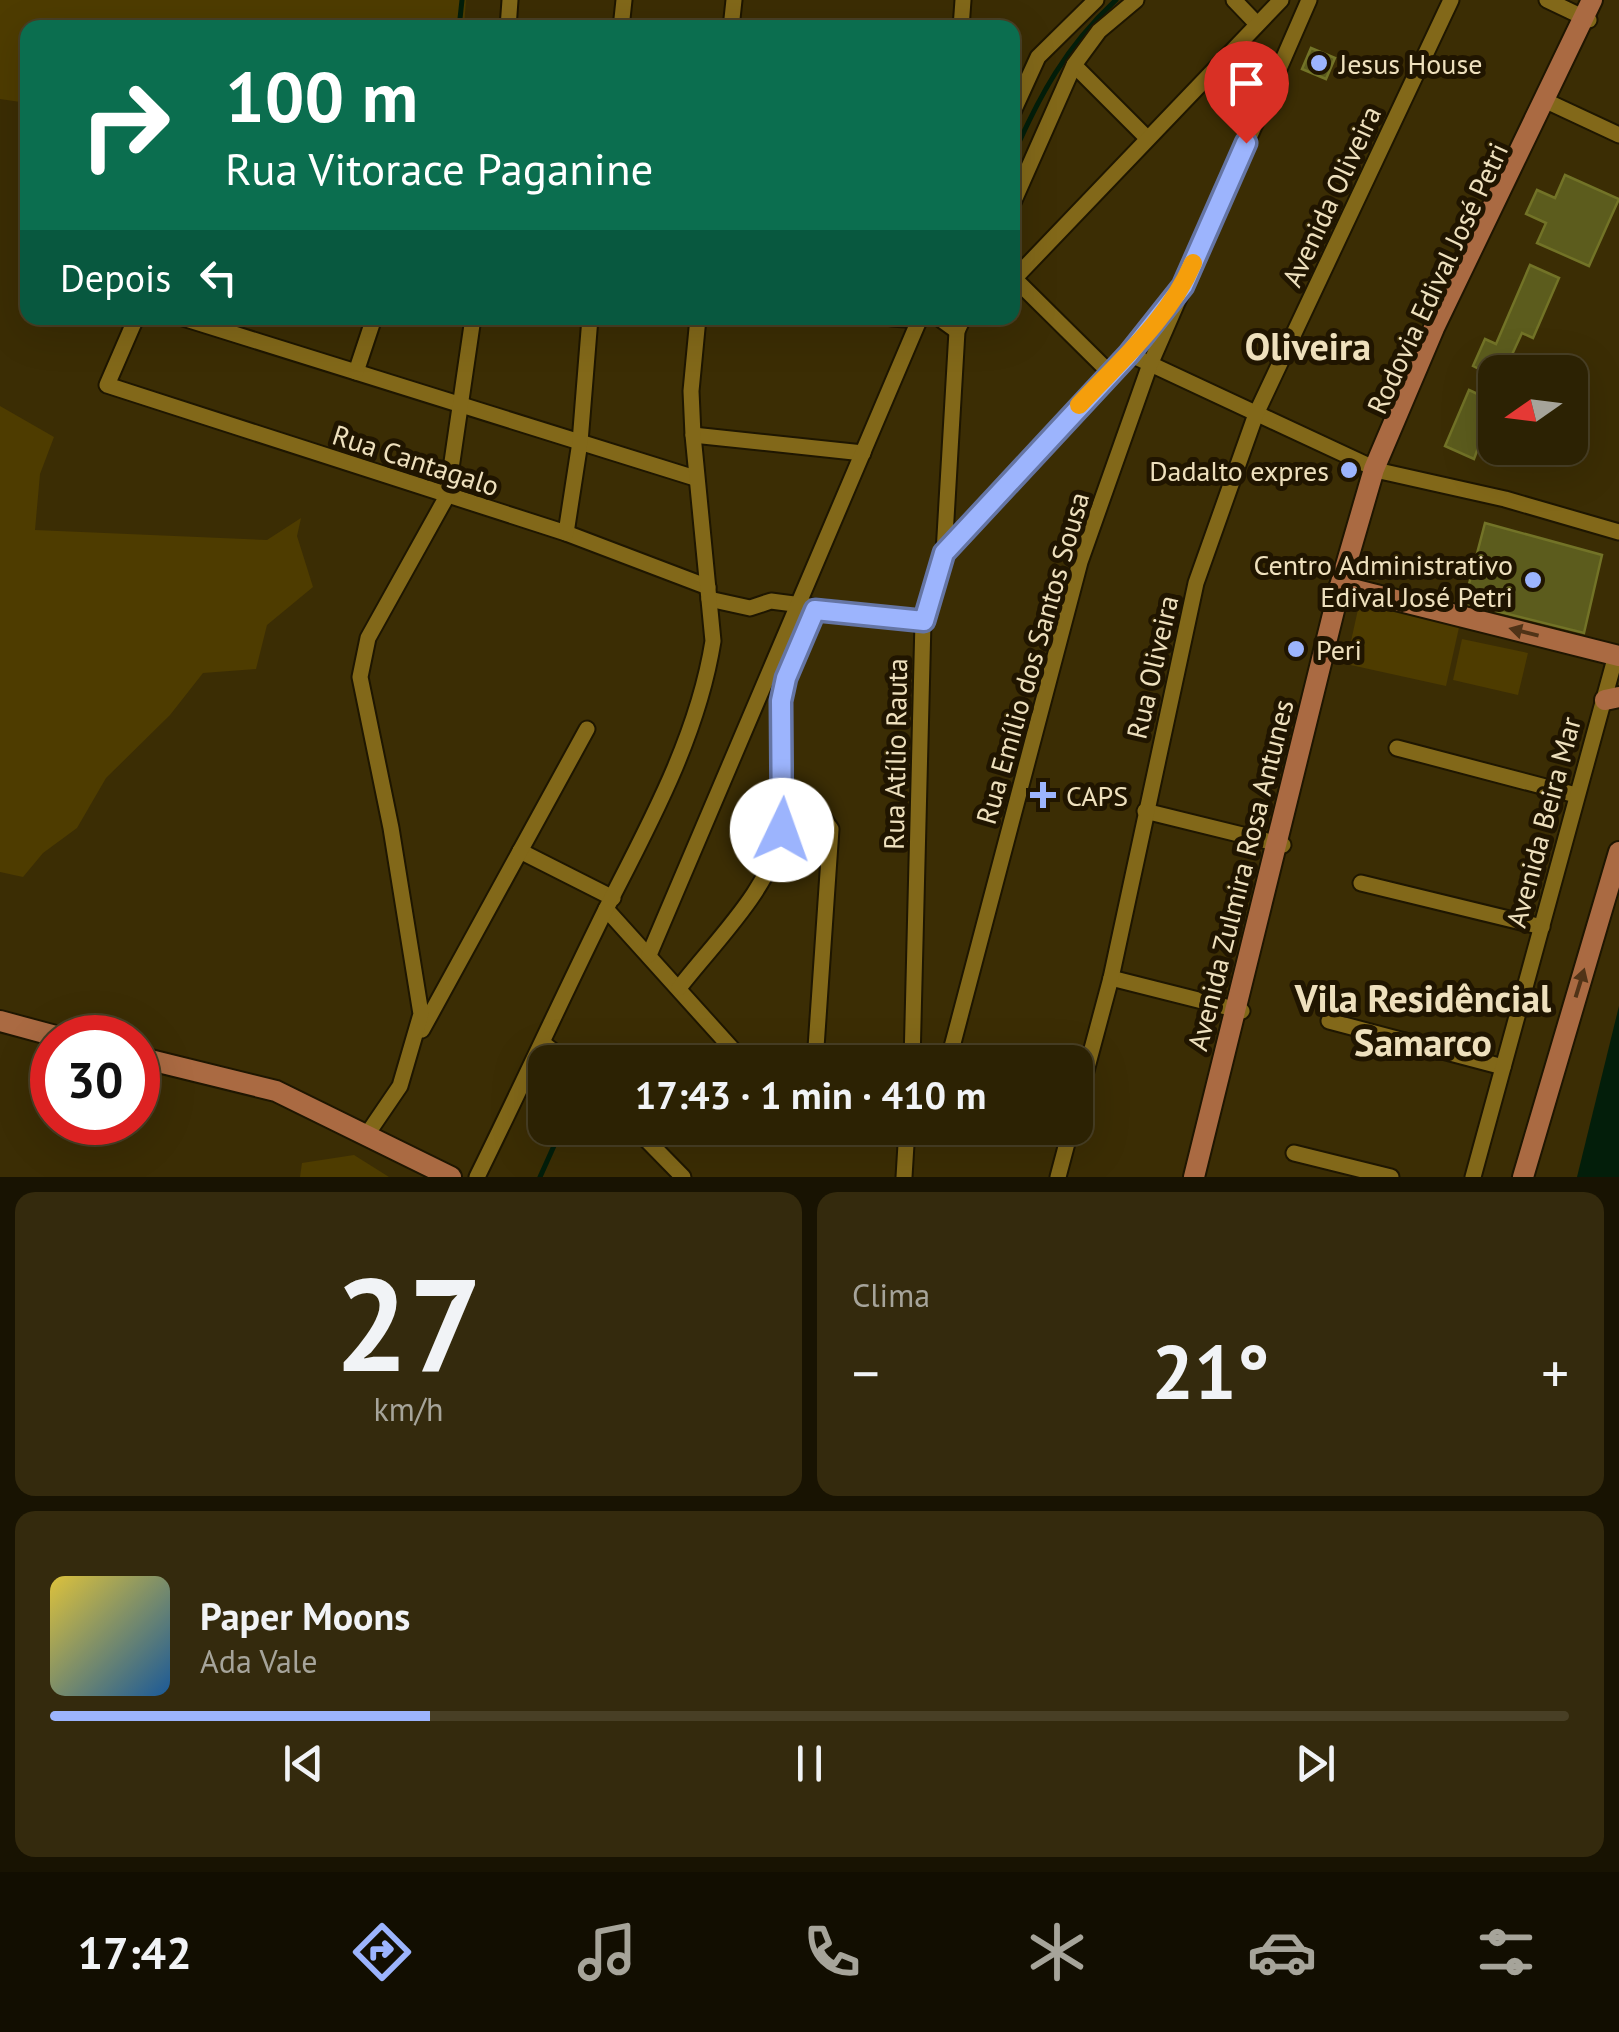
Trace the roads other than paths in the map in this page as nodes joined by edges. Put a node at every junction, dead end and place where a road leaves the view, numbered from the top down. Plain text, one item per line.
1 (1096, 0) edge
2 (1136, 0) edge
3 (1234, 0) edge
4 (1280, 0) edge
5 (1309, 0) edge
6 (1451, 0) edge
7 (1547, 0) edge
8 (1591, 9) edge
9 (1257, 24) junction
10 (1074, 65) junction
11 (1020, 96) edge
12 (1547, 101) junction
13 (1619, 135) edge
14 (1146, 136) junction
15 (1020, 187) edge
16 (1020, 273) edge
17 (1020, 286) edge
18 (1183, 286) junction
19 (133, 325) edge
20 (205, 325) edge
21 (372, 325) edge
22 (472, 325) edge
23 (589, 325) edge
24 (697, 325) edge
25 (916, 325) edge
26 (960, 325) edge
27 (1129, 354) junction
28 (1149, 367) junction
29 (356, 372) junction
30 (1109, 372) junction
31 (462, 403) junction
32 (1256, 414) junction
33 (693, 434) junction
34 (580, 442) junction
35 (863, 453) junction
36 (1377, 470) junction
37 (696, 478) junction
38 (447, 496) junction
39 (1619, 532) edge
40 (566, 534) junction
41 (944, 553) junction
42 (1343, 587) junction
43 (708, 593) junction
44 (807, 609) junction
45 (924, 621) junction
46 (1618, 656) edge
47 (1612, 698) edge
48 (588, 730) dead end
49 (1397, 748) dead end
50 (1576, 796) junction
51 (785, 804) junction
52 (1145, 811) junction
53 (1280, 844) junction
54 (520, 851) junction
55 (1619, 852) edge
56 (1361, 883) dead end
57 (610, 903) junction
58 (1542, 927) junction
59 (648, 954) junction
60 (1111, 978) junction
61 (680, 988) junction
62 (1238, 1011) junction
63 (1330, 1020) dead end
64 (0, 1021) edge
65 (30, 1029) edge
66 (416, 1042) junction
67 (544, 1044) joint
68 (729, 1045) edge
69 (816, 1045) edge
70 (912, 1045) edge
71 (952, 1045) edge
72 (1093, 1045) edge
73 (160, 1063) edge
74 (1502, 1066) junction
75 (368, 1134) junction
76 (651, 1145) edge
77 (906, 1145) edge
78 (1066, 1145) edge
79 (1294, 1154) dead end
80 (451, 1177) edge
81 (477, 1177) edge
82 (682, 1177) edge
83 (904, 1177) edge
84 (1058, 1177) edge
85 (1198, 1177) edge
86 (1391, 1177) edge
87 (1473, 1177) edge
88 (1522, 1177) edge

1 - 11 street
2 - 10 street
3 - 9 street
4 - 9 street
5 - 18 street, Rua Emílio dos Santos Sousa
6 - 32 street, Avenida Oliveira
7 - 8 street
8 - 12 main road, Rodovia Edival José Petri
9 - 14 street
10 - 14 street
10 - 15 street
12 - 13 street
12 - 36 main road, Rodovia Edival José Petri
14 - 16 street
17 - 30 street
18 - 27 street
18 - 28 street, Rua Emílio dos Santos Sousa
19 - 38 street, Rua Cantagalo
20 - 29 street
21 - 29 street
22 - 31 street
23 - 34 street
24 - 33 street
25 - 35 street
26 - 41 street, Rua Atílio Rauta
27 - 28 street
27 - 30 street
28 - 32 street
28 - 71 street, Rua Emílio dos Santos Sousa
29 - 31 street
30 - 41 street
31 - 34 street
31 - 38 street
32 - 36 street
32 - 52 street, Rua Oliveira
33 - 35 street
33 - 37 street
34 - 37 street
34 - 40 street
35 - 44 street
36 - 39 street
36 - 42 main road, Rodovia Edival José Petri
37 - 43 street
38 - 40 street, Rua Cantagalo
38 - 66 street
40 - 43 street, Rua Cantagalo
41 - 45 street, Rua Atílio Rauta
46 -> 42 main road
42 - 53 main road, Avenida Zulmira Rosa Antunes
43 - 44 street, Rua Cantagalo
43 - 57 street
44 - 45 street, Rua Cantagalo
44 - 51 street
44 - 59 street
45 - 70 street, Rua Atílio Rauta
46 - 47 street, Avenida Beira Mar
47 - 50 street, Avenida Beira Mar
48 - 54 street
49 - 50 street
50 - 58 street, Avenida Beira Mar
51 - 61 street
51 - 69 street
52 - 53 street
52 - 60 street, Rua Oliveira
53 - 62 main road, Avenida Zulmira Rosa Antunes
54 - 57 street
54 - 66 street
88 -> 55 main road
56 - 58 street
57 - 59 street
57 - 67 street
58 - 74 street, Avenida Beira Mar
59 - 61 street
60 - 62 street
60 - 72 street, Rua Oliveira
61 - 68 street
62 - 85 main road, Avenida Zulmira Rosa Antunes
63 - 74 street
64 - 65 main road
66 - 75 street
67 - 81 street
73 - 75 main road
74 - 87 street, Avenida Beira Mar
75 - 80 main road
76 - 82 street
77 - 83 street
78 - 84 street
79 - 86 street

